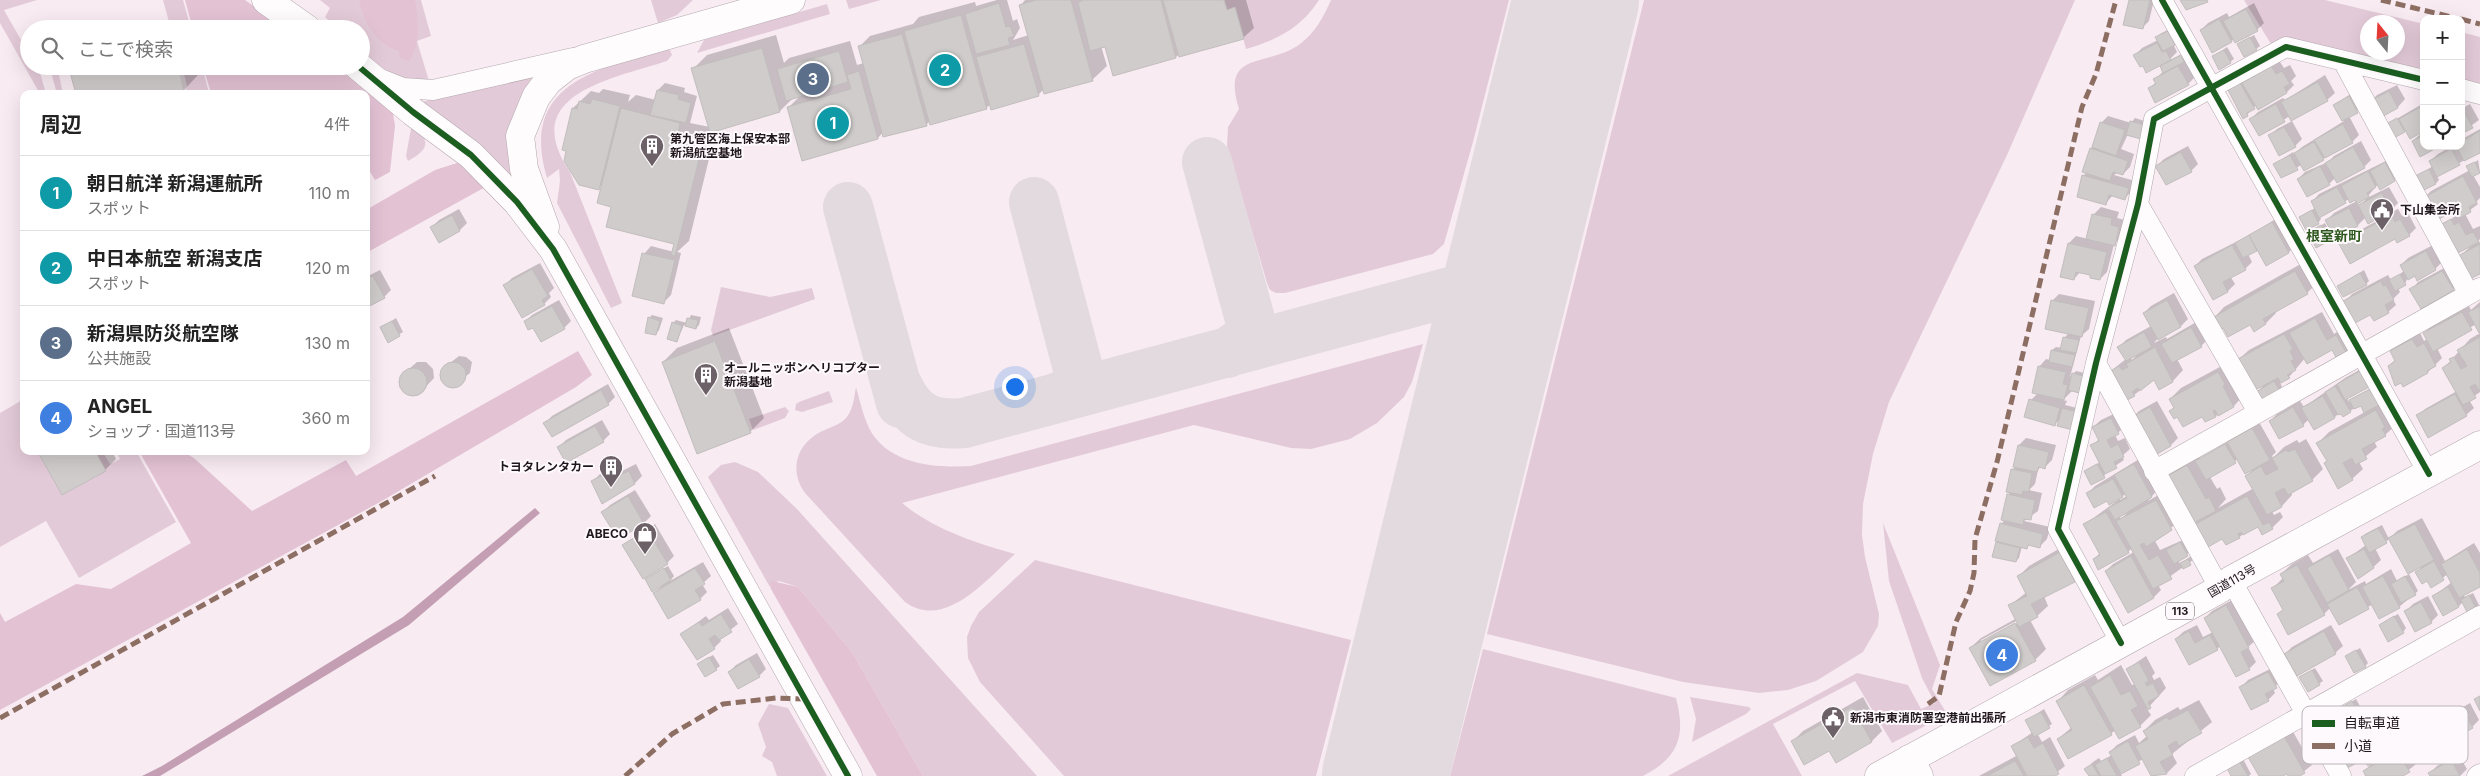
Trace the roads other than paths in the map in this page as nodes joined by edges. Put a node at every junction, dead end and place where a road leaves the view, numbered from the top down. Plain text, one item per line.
1 (266, 0) edge
2 (282, 0) edge
3 (791, 0) edge
4 (2162, 0) edge
5 (294, 20) edge
6 (303, 20) edge
7 (660, 37) junction
8 (2343, 61) junction
9 (370, 73) edge
10 (368, 75) edge
11 (2420, 79) edge
12 (2210, 88) junction
13 (2465, 90) edge
14 (2480, 94) edge
15 (2138, 204) junction
16 (553, 250) junction
17 (2474, 291) edge
18 (2362, 354) junction
19 (2096, 363) junction
20 (2258, 412) junction
21 (2480, 445) edge
22 (2154, 471) junction
23 (2429, 474) junction
24 (2225, 584) junction
25 (2480, 616) edge
26 (2121, 643) junction
27 (2319, 706) edge
28 (2302, 707) edge
29 (2302, 715) edge
30 (2334, 764) edge
31 (1914, 768) edge
32 (848, 776) edge
33 (1879, 776) edge
34 (2195, 776) edge
35 (2341, 776) edge

1 - 5 main road
2 - 6 street
3 - 7 main road
4 - 12 street
7 - 9 street
7 - 16 main road
8 - 11 street
8 - 12 street
8 - 17 street
10 - 16 main road
12 - 15 street
12 - 18 street
13 - 14 street
15 - 19 street
15 - 20 street
16 - 32 main road
17 - 18 street
18 - 20 street
18 - 23 street
19 - 22 street
19 - 26 street
20 - 22 street
21 - 23 main road, 国道113号 / 113
22 - 24 street
23 - 24 main road, 国道113号 / 113
24 - 26 main road, 国道113号 / 113
24 - 28 street
25 - 27 street
26 - 31 main road, 国道113号 / 113
29 - 34 street
30 - 35 street
31 - 33 main road, 国道113号 / 113

